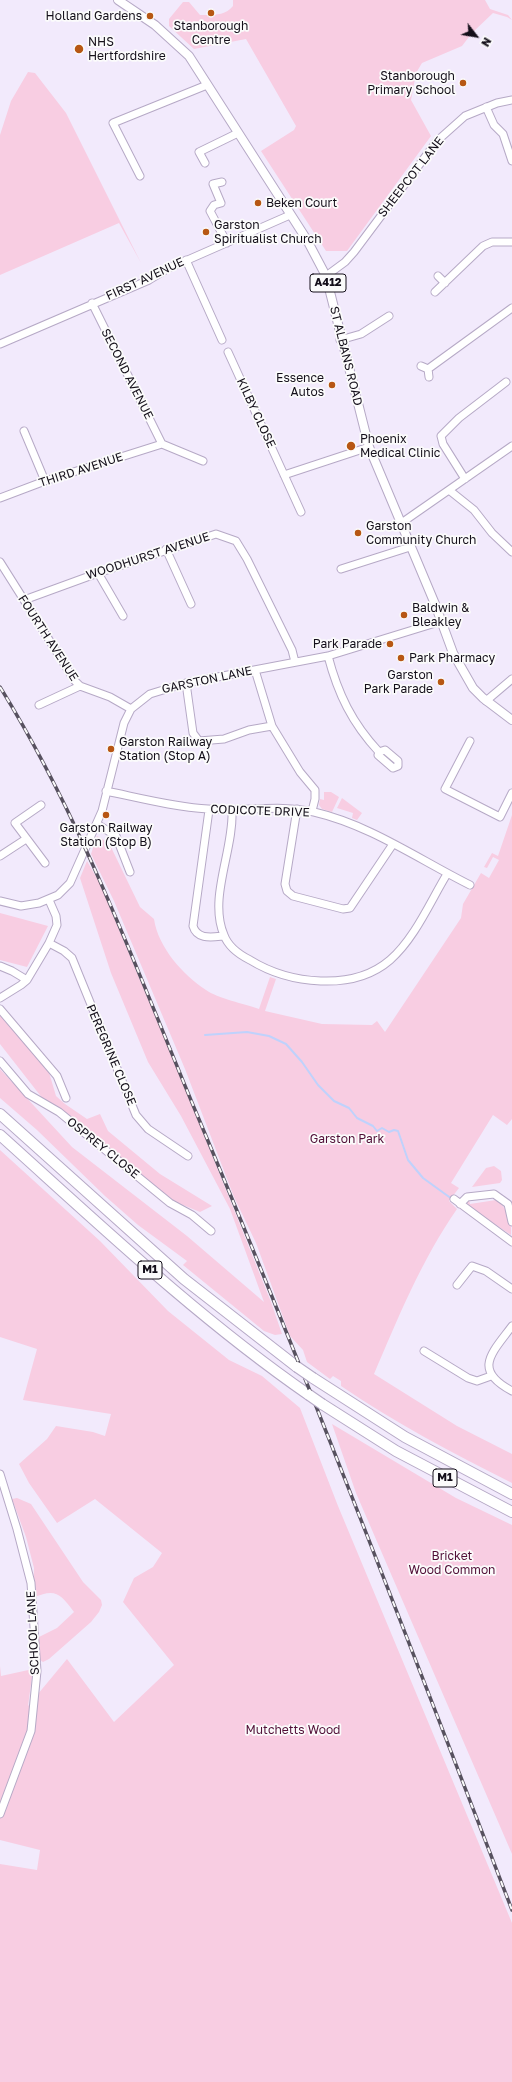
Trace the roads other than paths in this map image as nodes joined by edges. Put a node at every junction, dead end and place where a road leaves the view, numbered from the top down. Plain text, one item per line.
1 (118, 0) edge
2 (207, 85) junction
3 (512, 100) edge
4 (486, 107) junction
5 (238, 133) junction
6 (512, 161) edge
7 (205, 163) dead end
8 (140, 176) dead end
9 (222, 182) dead end
10 (290, 215) junction
11 (512, 242) edge
12 (227, 243) junction
13 (186, 260) junction
14 (326, 276) junction
15 (438, 276) dead end
16 (445, 282) junction
17 (435, 292) dead end
18 (92, 303) junction
19 (512, 308) edge
20 (389, 316) dead end
21 (222, 340) dead end
22 (340, 340) junction
23 (0, 344) edge
24 (228, 352) dead end
25 (426, 371) dead end
26 (506, 382) dead end
27 (24, 431) dead end
28 (162, 444) junction
29 (512, 446) edge
30 (369, 447) junction
31 (203, 461) dead end
32 (284, 475) junction
33 (465, 479) junction
34 (45, 481) junction
35 (450, 490) junction
36 (0, 498) edge
37 (301, 512) dead end
38 (400, 524) junction
39 (410, 547) junction
40 (166, 549) junction
41 (512, 552) edge
42 (0, 562) edge
43 (341, 569) dead end
44 (98, 573) junction
45 (24, 600) junction
46 (191, 604) dead end
47 (123, 616) dead end
48 (442, 621) junction
49 (328, 656) junction
50 (295, 662) junction
51 (256, 670) junction
52 (512, 679) edge
53 (186, 683) junction
54 (80, 686) junction
55 (486, 701) junction
56 (39, 705) dead end
57 (131, 709) junction
58 (512, 720) edge
59 (272, 726) junction
60 (470, 741) dead end
61 (379, 752) dead end
62 (106, 791) junction
63 (512, 793) edge
64 (41, 805) dead end
65 (297, 809) junction
66 (209, 810) junction
67 (232, 810) junction
68 (312, 811) junction
69 (96, 824) junction
70 (26, 840) junction
71 (393, 844) junction
72 (0, 856) edge
73 (44, 863) dead end
74 (130, 872) dead end
75 (447, 874) junction
76 (470, 885) dead end
77 (49, 900) junction
78 (0, 901) edge
79 (224, 936) junction
80 (49, 943) junction
81 (0, 966) edge
82 (27, 980) junction
83 (0, 998) edge
84 (0, 1009) edge
85 (0, 1061) edge
86 (66, 1098) dead end
87 (0, 1114) edge
88 (0, 1135) edge
89 (188, 1156) dead end
90 (454, 1199) dead end
91 (460, 1204) junction
92 (512, 1222) edge
93 (210, 1231) dead end
94 (512, 1241) edge
95 (457, 1285) dead end
96 (512, 1289) edge
97 (512, 1326) edge
98 (424, 1351) dead end
99 (491, 1376) junction
100 (512, 1391) edge
101 (0, 1474) edge
102 (512, 1494) edge
103 (512, 1512) edge
104 (0, 1814) edge

1 - 2 main road, ST ALBANS ROAD / A412
2 - 5 main road, ST ALBANS ROAD / A412
2 - 8 street
3 - 4 street, SHEEPCOT LANE
4 - 6 street
4 - 14 street, SHEEPCOT LANE
5 - 7 street
5 - 10 main road, ST ALBANS ROAD / A412
9 - 12 street
10 - 12 street, FIRST AVENUE
10 - 14 main road, ST ALBANS ROAD / A412
11 - 16 street
12 - 13 street, FIRST AVENUE
13 - 18 street, FIRST AVENUE
13 - 21 street
14 - 22 main road, ST ALBANS ROAD / A412
15 - 16 street
16 - 17 street
18 - 23 street, FIRST AVENUE
18 - 28 street, SECOND AVENUE
19 - 25 street
20 - 22 street
22 - 30 main road, ST ALBANS ROAD / A412
24 - 32 street, KILBY CLOSE
26 - 33 street
27 - 34 street
28 - 31 street
28 - 34 street, THIRD AVENUE
29 - 33 street
30 - 32 street
30 - 38 main road, ST ALBANS ROAD / A412
32 - 37 street, KILBY CLOSE
33 - 35 street
34 - 36 street, THIRD AVENUE
35 - 38 street
35 - 41 street
38 - 39 main road, ST ALBANS ROAD / A412
39 - 43 street
39 - 48 main road, ST ALBANS ROAD / A412
40 - 44 street, WOODHURST AVENUE
40 - 46 street
40 - 50 street, WOODHURST AVENUE
42 - 45 street, FOURTH AVENUE
44 - 45 street, WOODHURST AVENUE
44 - 47 street
45 - 54 street, FOURTH AVENUE
48 - 49 street, GARSTON LANE
48 - 55 main road, ST ALBANS ROAD / A412
49 - 50 street, GARSTON LANE
49 - 61 street
50 - 51 street, GARSTON LANE
51 - 53 street, GARSTON LANE
51 - 59 street
52 - 55 street
53 - 57 street, GARSTON LANE
53 - 59 street
54 - 56 street
54 - 57 street, FOURTH AVENUE
55 - 58 main road, ST ALBANS ROAD / A412
57 - 62 street, GARSTON LANE
59 - 68 street
60 - 63 street
62 - 66 street, CODICOTE DRIVE
62 - 69 street, GARSTON LANE
64 - 70 street
65 - 67 street, CODICOTE DRIVE
65 - 68 street, CODICOTE DRIVE
65 - 71 street
66 - 67 street, CODICOTE DRIVE
66 - 79 street
67 - 79 street
68 - 71 street, CODICOTE DRIVE
69 - 74 street
69 - 77 street, GARSTON LANE
70 - 72 street
70 - 73 street
71 - 75 street, CODICOTE DRIVE
75 - 76 street, CODICOTE DRIVE
75 - 79 street
77 - 78 street, GARSTON LANE
77 - 80 street
80 - 82 street
80 - 89 street, PEREGRINE CLOSE
81 - 82 street
82 - 83 street
84 - 86 street
85 - 93 street, OSPREY CLOSE
87 - 102 highway, M1, bridge
88 - 103 highway, M1, bridge
90 - 91 street
91 - 92 street
91 - 94 street
95 - 96 street
97 - 99 street
98 - 99 street
99 - 100 street
101 - 104 street, SCHOOL LANE

